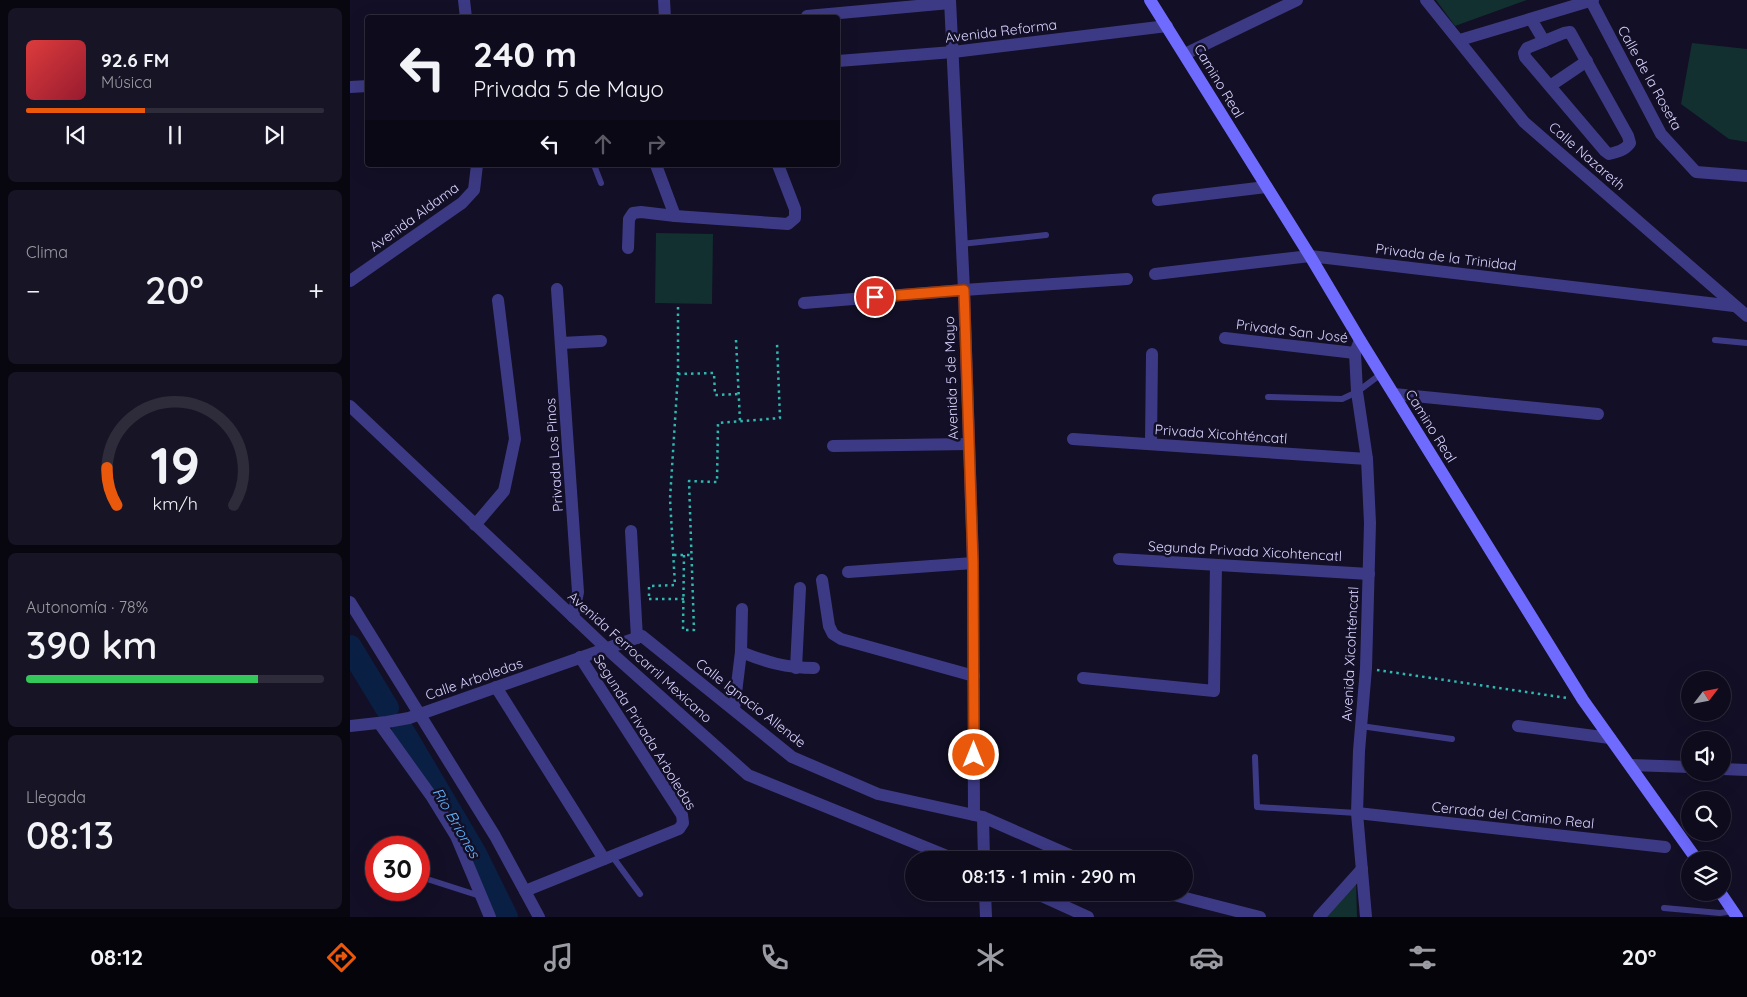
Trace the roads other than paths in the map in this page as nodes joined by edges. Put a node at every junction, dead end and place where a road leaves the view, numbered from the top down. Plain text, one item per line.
1 (464, 0) edge
2 (664, 0) edge
3 (1150, 0) edge
4 (1297, 0) edge
5 (1426, 0) edge
6 (1592, 0) edge
7 (950, 1) edge
8 (466, 15) edge
9 (665, 15) edge
10 (817, 15) edge
11 (1531, 19) junction
12 (1167, 26) junction
13 (1460, 40) junction
14 (1544, 41) junction
15 (953, 52) junction
16 (1185, 54) junction
17 (840, 61) edge
18 (1587, 61) junction
19 (365, 86) edge
20 (1550, 86) junction
21 (350, 87) edge
22 (477, 167) edge
23 (595, 167) edge
24 (657, 167) edge
25 (779, 167) edge
26 (1747, 176) edge
27 (601, 183) dead end
28 (1266, 187) junction
29 (1158, 200) dead end
30 (675, 216) junction
31 (1046, 235) dead end
32 (962, 244) junction
33 (628, 248) dead end
34 (1310, 256) junction
35 (1155, 274) dead end
36 (1127, 279) dead end
37 (350, 281) edge
38 (557, 289) dead end
39 (964, 290) junction
40 (498, 300) dead end
41 (804, 303) dead end
42 (1734, 306) junction
43 (1747, 316) edge
44 (1225, 338) dead end
45 (1360, 340) junction
46 (1715, 340) dead end
47 (601, 341) dead end
48 (561, 343) junction
49 (1747, 343) edge
50 (1355, 353) junction
51 (1152, 354) dead end
52 (1381, 374) junction
53 (1357, 392) junction
54 (1394, 394) junction
55 (1268, 397) dead end
56 (350, 406) edge
57 (1598, 414) dead end
58 (1073, 439) dead end
59 (968, 444) junction
60 (1151, 444) junction
61 (833, 446) dead end
62 (1366, 459) junction
63 (475, 525) junction
64 (631, 531) dead end
65 (1119, 559) dead end
66 (973, 563) junction
67 (1216, 565) junction
68 (848, 572) dead end
69 (1368, 574) junction
70 (822, 580) dead end
71 (800, 588) dead end
72 (350, 602) edge
73 (742, 609) dead end
74 (573, 617) junction
75 (637, 638) junction
76 (606, 648) junction
77 (741, 652) junction
78 (580, 657) junction
79 (796, 668) junction
80 (814, 668) dead end
81 (974, 676) junction
82 (1083, 678) dead end
83 (496, 687) junction
84 (734, 709) junction
85 (420, 714) junction
86 (379, 723) junction
87 (350, 726) edge
88 (1361, 726) junction
89 (1518, 726) dead end
90 (1610, 738) junction
91 (1452, 739) dead end
92 (1255, 757) dead end
93 (1630, 765) junction
94 (1681, 767) edge
95 (1731, 769) edge
96 (1747, 770) edge
97 (1357, 813) junction
98 (978, 816) junction
99 (1665, 847) dead end
100 (935, 851) edge
101 (983, 851) edge
102 (1060, 851) edge
103 (1691, 851) edge
104 (608, 858) junction
105 (1362, 869) junction
106 (430, 880) edge
107 (524, 891) junction
108 (640, 894) dead end
109 (481, 896) junction
110 (1193, 900) edge
111 (985, 901) edge
112 (1053, 901) edge
113 (1726, 901) edge
114 (1664, 908) dead end
115 (1735, 914) edge
116 (490, 917) edge
117 (539, 917) edge
118 (986, 917) edge
119 (1088, 917) edge
120 (1260, 917) edge
121 (1319, 917) edge
122 (1366, 917) edge

1 - 8 street
2 - 9 street
3 - 12 main road, Camino Real
4 - 16 street
5 - 13 street, Calle Nazareth
6 - 11 street
6 - 26 street, Calle de la Roseta
7 - 10 street
7 - 15 street, Avenida 5 de Mayo
11 - 13 street
11 - 14 street
12 - 15 street, Avenida Reforma
12 - 16 main road, Camino Real
13 - 42 street, Calle Nazareth
14 - 18 street
14 - 20 street
15 - 17 street, Avenida Reforma
15 - 32 street, Avenida 5 de Mayo
16 - 28 main road, Camino Real
18 - 20 street
18 - 20 street
19 - 21 street
22 - 37 street, Avenida Aldama
23 - 27 lane
24 - 30 street
25 - 30 street
28 - 29 street
28 - 34 main road, Camino Real
30 - 33 street
31 - 32 lane
32 - 39 street, Avenida 5 de Mayo
34 - 35 street, Privada de la Trinidad
34 - 42 street, Privada de la Trinidad
34 - 45 main road, Camino Real
36 - 39 street
38 - 48 street, Privada Los Pinos
39 - 41 street
39 - 59 street, Avenida 5 de Mayo
40 - 63 street
42 - 43 street, Calle Nazareth
44 - 50 street, Privada San José
45 - 50 street, Avenida Xicohténcatl
45 - 52 main road, Camino Real
46 - 49 lane
47 - 48 street
48 - 74 street, Privada Los Pinos
50 - 53 street, Avenida Xicohténcatl
51 - 60 street
52 - 53 lane
52 - 54 main road, Camino Real
53 - 55 lane
53 - 62 street, Avenida Xicohténcatl
54 - 57 street
54 - 90 main road, Camino Real
56 - 63 street, Avenida Ferrocarril Mexicano
58 - 60 street, Privada Xicohténcatl
59 - 61 street
59 - 66 street, Avenida 5 de Mayo
60 - 62 street, Privada Xicohténcatl
62 - 69 street, Avenida Xicohténcatl
63 - 74 street, Avenida Ferrocarril Mexicano
64 - 75 street
65 - 67 street, Segunda Privada Xicohtencatl
66 - 68 street
66 - 81 street, Avenida 5 de Mayo
67 - 69 street, Segunda Privada Xicohtencatl
67 - 82 street
69 - 88 street, Avenida Xicohténcatl
70 - 81 street
71 - 79 street
72 - 85 street
73 - 77 street
74 - 76 street, Avenida Ferrocarril Mexicano
75 - 76 street
75 - 84 street, Calle Ignacio Allende
76 - 78 street, Calle Arboledas
76 - 100 street, Avenida Ferrocarril Mexicano
77 - 79 street
77 - 84 street
78 - 83 street, Calle Arboledas
78 - 104 street, Segunda Privada Arboledas
79 - 80 street
81 - 98 street, Avenida 5 de Mayo
83 - 85 street, Calle Arboledas
83 - 104 street
84 - 98 street, Calle Ignacio Allende
85 - 86 street, Calle Arboledas
85 - 107 street
86 - 87 street, Calle Arboledas
86 - 109 street
88 - 91 lane
88 - 97 street, Avenida Xicohténcatl
89 - 90 street
90 - 93 main road, Camino Real
92 - 97 lane
93 - 94 street
93 - 103 main road, Camino Real
95 - 96 street
97 - 99 street, Cerrada del Camino Real
97 - 105 street, Avenida Xicohténcatl
98 - 101 street, Avenida 5 de Mayo
98 - 102 street, Calle Ignacio Allende
104 - 107 street
104 - 108 lane
105 - 121 street
105 - 122 street, Avenida Xicohténcatl
106 - 109 lane
107 - 117 street
109 - 116 street
110 - 120 street
111 - 118 street
112 - 119 street
113 - 115 main road
114 - 115 lane

